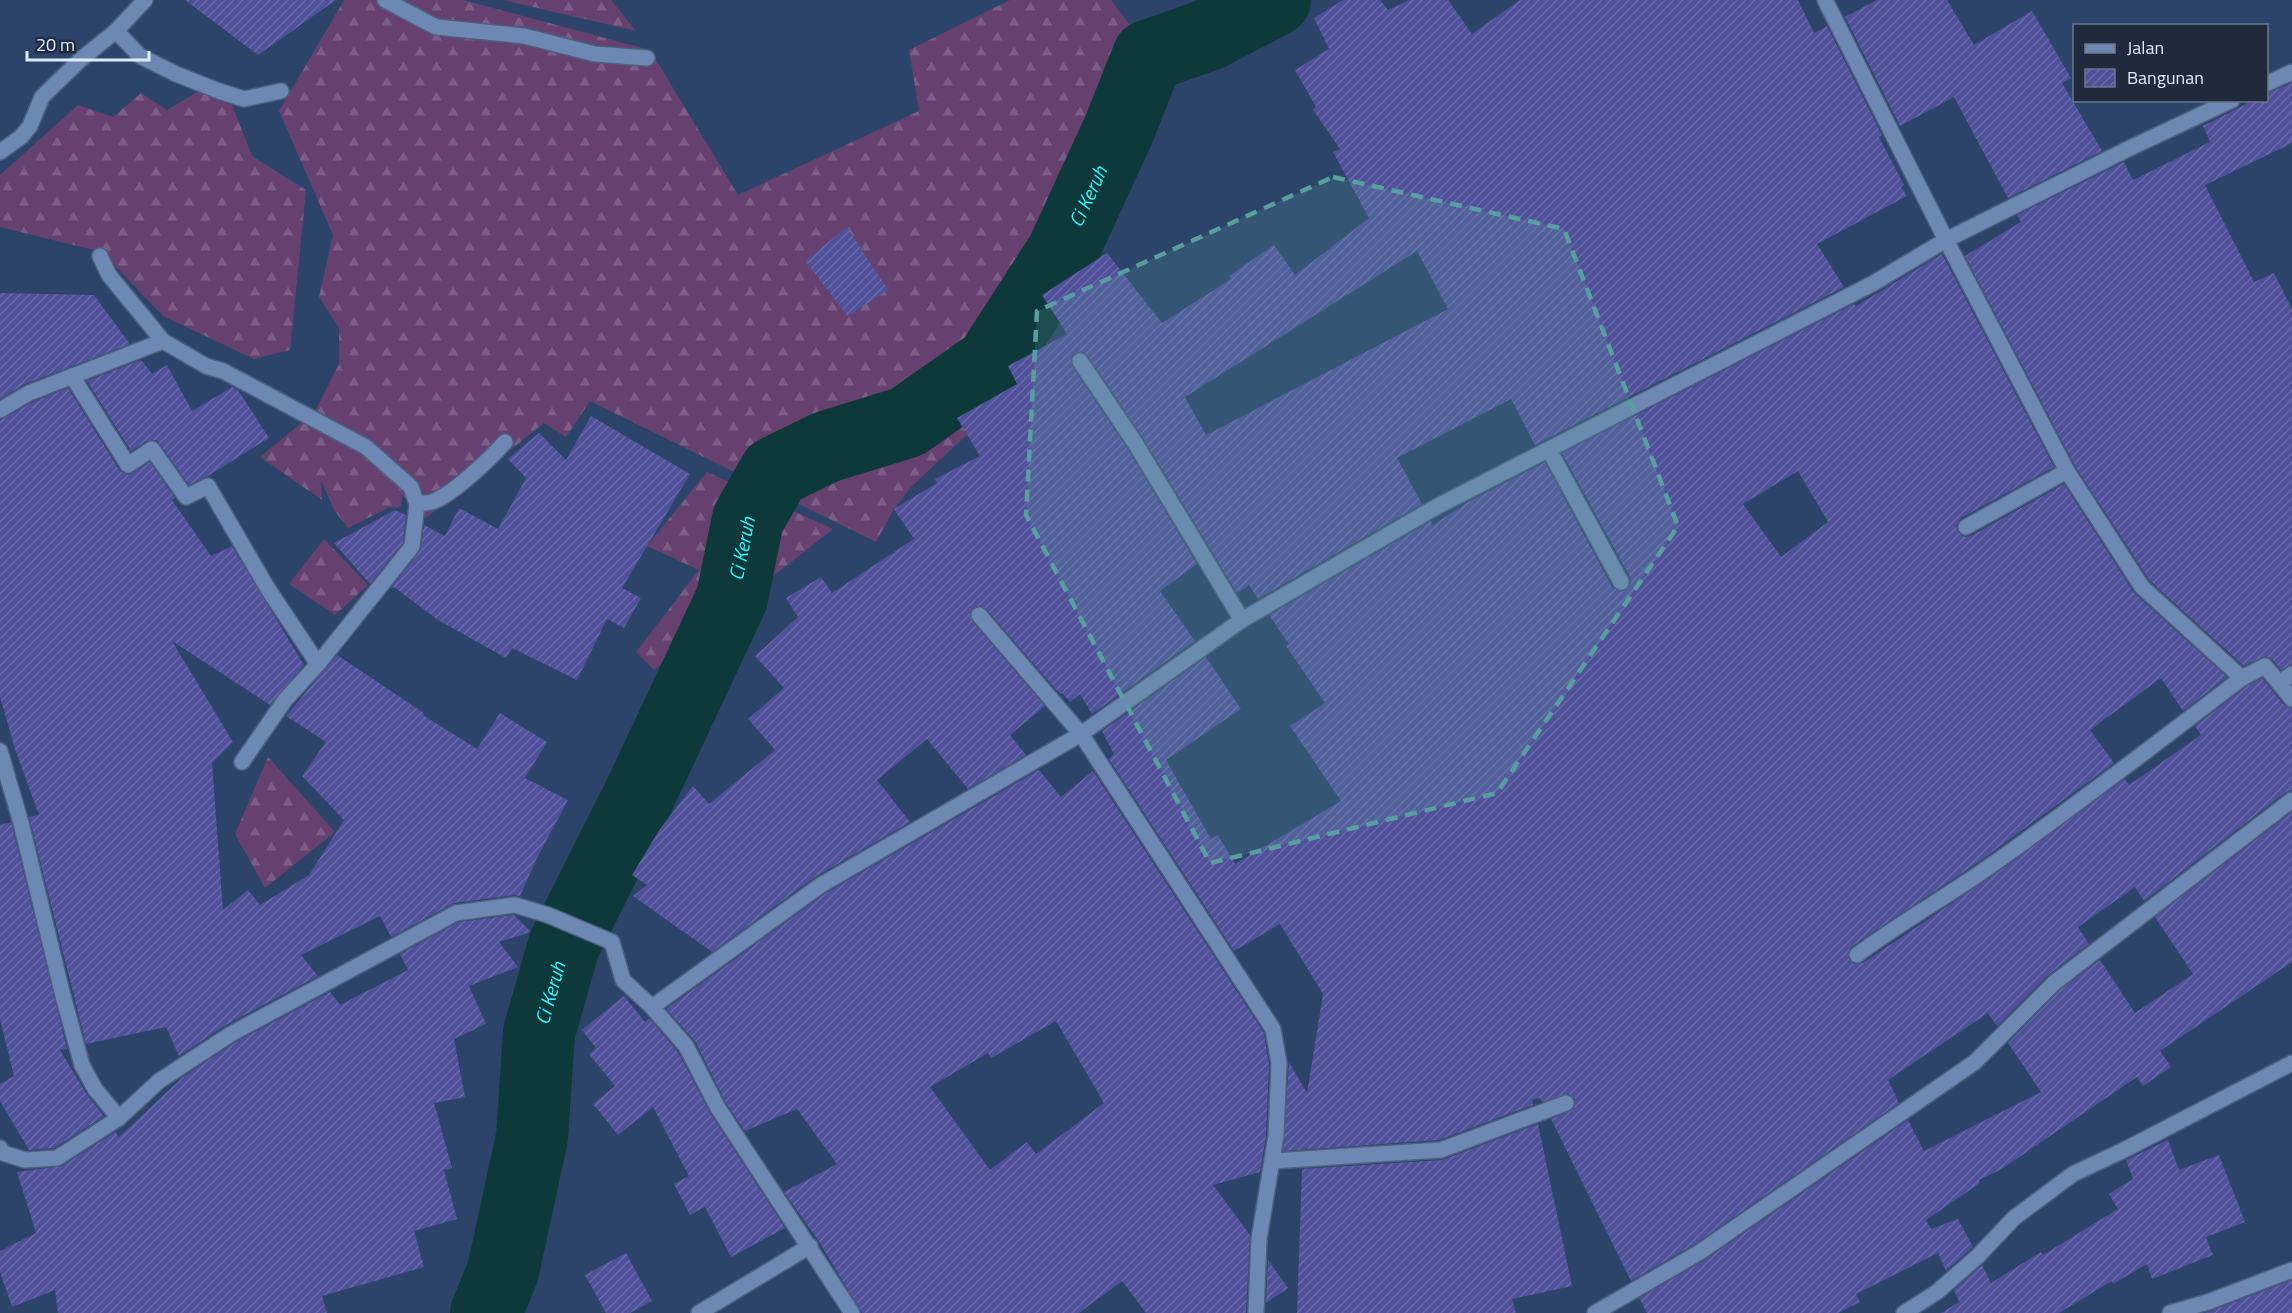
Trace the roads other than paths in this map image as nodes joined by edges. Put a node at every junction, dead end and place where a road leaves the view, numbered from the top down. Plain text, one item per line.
1 (145, 0) edge
2 (385, 0) edge
3 (1825, 0) edge
4 (116, 31) junction
5 (647, 58) dead end
6 (2292, 72) edge
7 (2268, 83) edge
8 (281, 91) dead end
9 (2228, 102) edge
10 (0, 153) edge
11 (1946, 240) junction
12 (100, 256) dead end
13 (164, 340) junction
14 (1080, 361) dead end
15 (72, 376) junction
16 (0, 410) edge
17 (505, 442) dead end
18 (1549, 450) junction
19 (2067, 471) junction
20 (417, 504) junction
21 (1966, 527) dead end
22 (1621, 582) dead end
23 (979, 615) dead end
24 (1242, 620) junction
25 (318, 664) junction
26 (2292, 674) edge
27 (2242, 678) junction
28 (2279, 683) junction
29 (2292, 699) edge
30 (1081, 734) junction
31 (0, 751) edge
32 (242, 762) dead end
33 (2292, 800) edge
34 (1857, 956) dead end
35 (652, 1007) junction
36 (2292, 1063) edge
37 (1566, 1103) dead end
38 (119, 1118) junction
39 (0, 1148) edge
40 (1273, 1161) junction
41 (810, 1246) junction
42 (2292, 1270) edge
43 (699, 1313) edge
44 (852, 1313) edge
45 (1256, 1313) edge
46 (1595, 1313) edge
47 (1904, 1313) edge
48 (2170, 1313) edge

1 - 4 street
2 - 5 street
3 - 11 street
4 - 8 street
4 - 10 street
6 - 7 street
9 - 11 street
11 - 18 street
11 - 19 street
12 - 13 street
13 - 15 street
13 - 20 street
14 - 24 street
15 - 16 street
15 - 25 street
17 - 20 street
18 - 22 street
18 - 24 street
19 - 21 street
19 - 27 street
20 - 25 street
23 - 30 street
24 - 30 street
25 - 32 street
26 - 28 street
27 - 28 street
27 - 34 street
28 - 29 street
30 - 35 street
30 - 40 street
31 - 38 street
33 - 46 street
35 - 38 street
35 - 41 street
36 - 47 street
37 - 40 street
38 - 39 street
40 - 45 street
41 - 43 street
41 - 44 street
42 - 48 street

